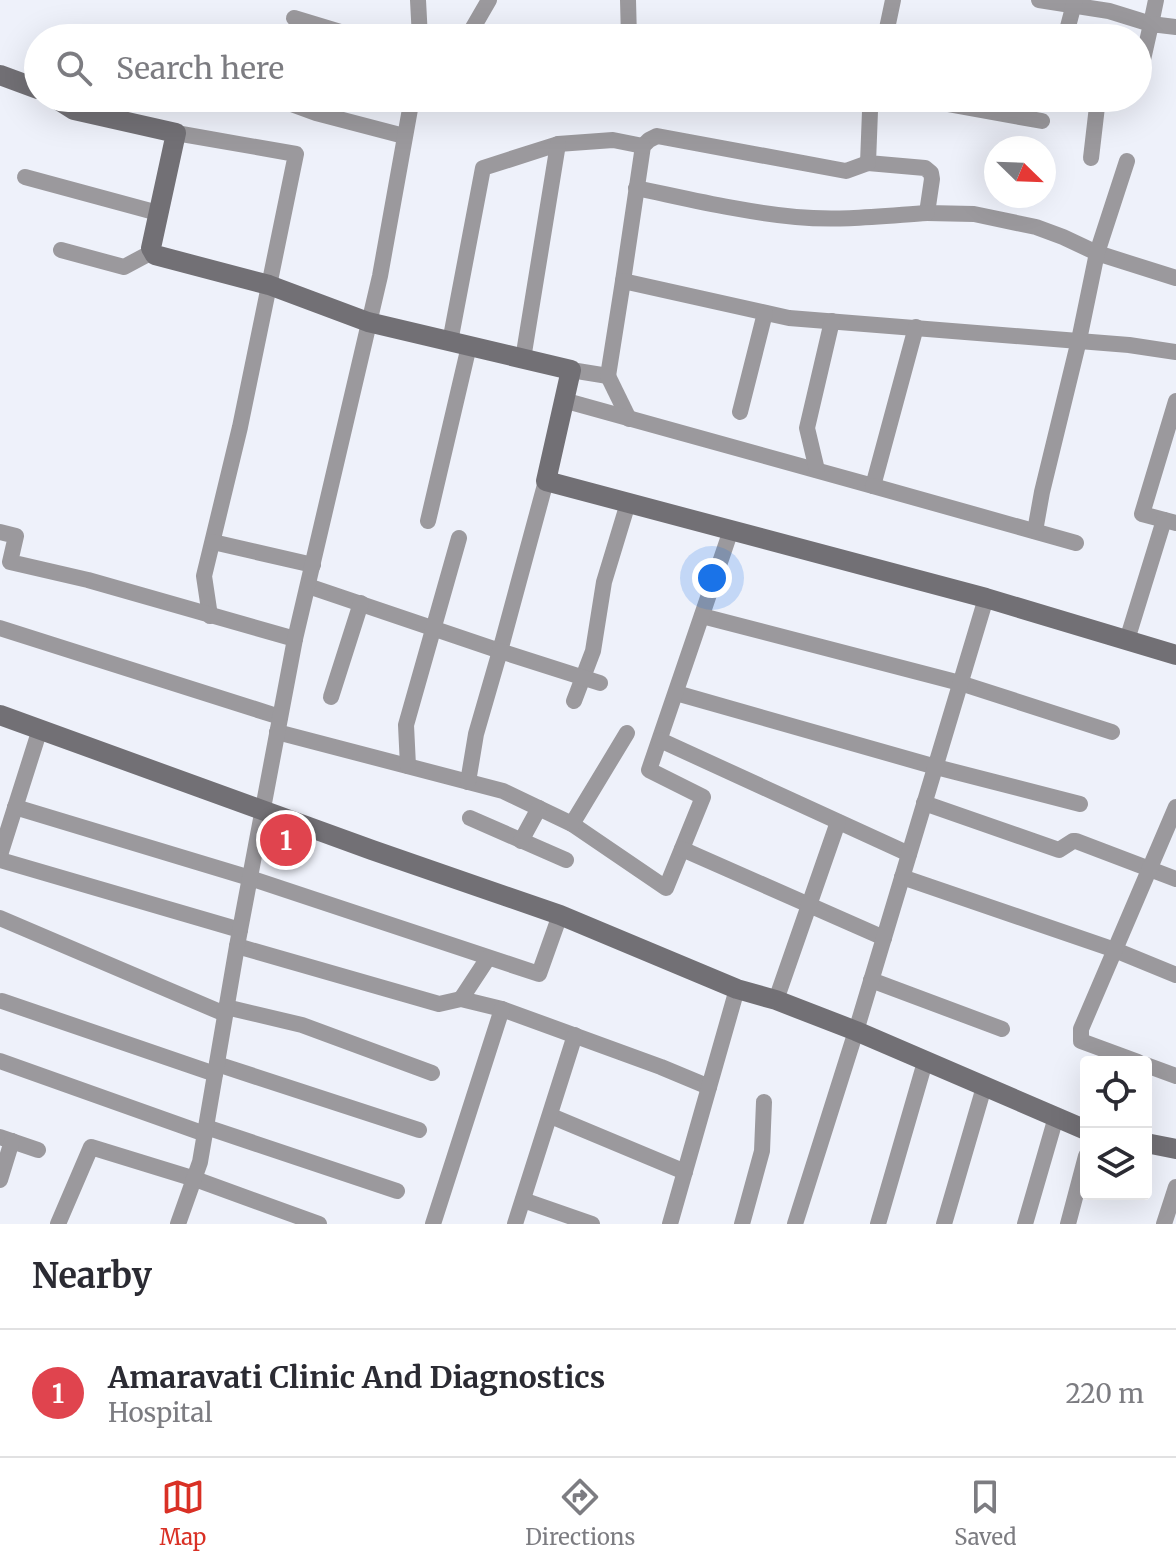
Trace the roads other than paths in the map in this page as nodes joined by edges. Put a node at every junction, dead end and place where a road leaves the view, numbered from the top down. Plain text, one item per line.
1 (418, 0) edge
2 (489, 0) edge
3 (628, 0) edge
4 (893, 0) edge
5 (1039, 0) edge
6 (1156, 0) edge
7 (1075, 3) edge
8 (294, 18) dead end
9 (314, 24) edge
10 (419, 24) edge
11 (475, 24) edge
12 (629, 24) edge
13 (888, 24) edge
14 (1069, 24) edge
15 (1151, 24) joint
16 (1152, 24) edge
17 (1176, 27) edge
18 (0, 75) edge
19 (24, 84) edge
20 (85, 112) edge
21 (313, 112) edge
22 (409, 112) edge
23 (870, 112) edge
24 (992, 112) edge
25 (1096, 112) edge
26 (1042, 121) dead end
27 (176, 133) junction
28 (404, 136) junction
29 (558, 144) junction
30 (643, 146) junction
31 (1091, 158) dead end
32 (1127, 161) dead end
33 (868, 163) junction
34 (25, 177) dead end
35 (636, 188) junction
36 (158, 213) junction
37 (927, 213) junction
38 (61, 250) dead end
39 (152, 252) junction
40 (1097, 253) junction
41 (1176, 278) edge
42 (623, 281) junction
43 (269, 285) junction
44 (765, 313) junction
45 (832, 321) junction
46 (368, 322) junction
47 (916, 327) junction
48 (1079, 340) junction
49 (459, 344) junction
50 (1176, 352) edge
51 (523, 359) junction
52 (571, 370) junction
53 (608, 376) junction
54 (563, 400) junction
55 (1176, 401) edge
56 (740, 412) dead end
57 (629, 419) junction
58 (817, 470) junction
59 (546, 481) junction
60 (873, 486) junction
61 (628, 503) junction
62 (428, 521) dead end
63 (1170, 522) edge
64 (731, 530) junction
65 (1035, 531) junction
66 (0, 532) edge
67 (459, 538) dead end
68 (213, 542) junction
69 (1076, 543) dead end
70 (313, 565) junction
71 (308, 586) junction
72 (986, 598) junction
73 (361, 603) junction
74 (210, 616) junction
75 (702, 616) junction
76 (0, 628) edge
77 (434, 628) junction
78 (295, 639) junction
79 (1127, 640) junction
80 (500, 651) junction
81 (1176, 655) edge
82 (583, 678) junction
83 (600, 683) dead end
84 (960, 683) junction
85 (676, 693) junction
86 (331, 697) dead end
87 (574, 701) dead end
88 (0, 715) edge
89 (279, 725) junction
90 (40, 729) junction
91 (1112, 732) dead end
92 (627, 733) dead end
93 (660, 740) junction
94 (408, 766) junction
95 (936, 767) junction
96 (468, 782) junction
97 (924, 803) junction
98 (1080, 804) dead end
99 (1176, 807) edge
100 (539, 808) junction
101 (262, 810) junction
102 (9, 813) edge
103 (470, 818) dead end
104 (838, 822) junction
105 (572, 824) junction
106 (521, 841) junction
107 (682, 849) junction
108 (909, 854) junction
109 (0, 858) edge
110 (566, 860) dead end
111 (1150, 869) junction
112 (902, 877) junction
113 (250, 878) junction
114 (1176, 879) edge
115 (808, 905) junction
116 (560, 915) junction
117 (0, 918) edge
118 (238, 938) junction
119 (884, 938) junction
120 (1115, 950) junction
121 (488, 958) junction
122 (1176, 975) edge
123 (871, 980) junction
124 (737, 989) junction
125 (461, 999) junction
126 (776, 1000) junction
127 (2, 1001) edge
128 (502, 1009) junction
129 (226, 1010) junction
130 (1002, 1029) dead end
131 (856, 1031) junction
132 (575, 1035) junction
133 (1122, 1056) edge
134 (0, 1061) edge
135 (925, 1062) junction
136 (1152, 1067) edge
137 (216, 1069) junction
138 (432, 1073) dead end
139 (1176, 1076) edge
140 (709, 1087) junction
141 (984, 1087) junction
142 (764, 1102) dead end
143 (551, 1116) junction
144 (1056, 1117) junction
145 (1081, 1128) edge
146 (206, 1130) junction
147 (419, 1130) dead end
148 (6, 1139) edge
149 (1152, 1144) edge
150 (1176, 1149) edge
151 (38, 1150) dead end
152 (685, 1172) junction
153 (195, 1179) junction
154 (1080, 1179) edge
155 (0, 1180) edge
156 (1176, 1187) edge
157 (397, 1191) dead end
158 (523, 1200) junction
159 (314, 1223) edge
160 (58, 1224) edge
161 (178, 1224) edge
162 (433, 1224) edge
163 (515, 1224) edge
164 (592, 1224) edge
165 (670, 1224) edge
166 (742, 1224) edge
167 (795, 1224) edge
168 (878, 1224) edge
169 (944, 1224) edge
170 (1025, 1224) edge
171 (1068, 1224) edge
172 (1164, 1224) edge

1 - 10 street
2 - 11 street
3 - 12 street
4 - 13 street
5 - 7 street
6 - 15 street
7 - 14 street
7 - 15 street
8 - 9 street
16 - 17 street
18 - 19 street
20 - 27 street
21 - 28 street
22 - 28 street
23 - 33 street
24 - 26 street
25 - 31 street
27 - 36 street
27 - 43 street
28 - 46 street
29 - 30 street
29 - 49 street
29 - 51 street
30 - 33 street
30 - 35 street
32 - 40 street
33 - 37 street
34 - 36 street
35 - 37 street
35 - 42 street
36 - 39 street
37 - 40 street
38 - 39 street
39 - 43 street
40 - 41 street
40 - 48 street
42 - 44 street
42 - 53 street
43 - 46 street
43 - 68 street
44 - 45 street
44 - 56 street
45 - 47 street
45 - 58 street
46 - 49 street
46 - 70 street
47 - 48 street
47 - 60 street
48 - 50 street
48 - 65 street
49 - 51 street
49 - 62 street
51 - 52 street
52 - 53 street
52 - 54 street
53 - 57 street
54 - 57 street
54 - 59 street
55 - 63 street
57 - 58 street
58 - 60 street
59 - 61 street
59 - 80 street
60 - 65 street
61 - 64 street
61 - 82 street
63 - 79 street
64 - 72 street
64 - 75 street
65 - 69 street
66 - 74 street
67 - 77 street
68 - 70 street
68 - 74 street
70 - 71 street
71 - 73 street
71 - 78 street
72 - 79 street
72 - 84 street
73 - 77 street
73 - 86 street
74 - 78 street
75 - 84 street
75 - 85 street
76 - 89 street
77 - 80 street
77 - 94 street
78 - 89 street
79 - 81 street
80 - 82 street
80 - 96 street
82 - 83 street
82 - 87 street
84 - 91 street
84 - 95 street
85 - 93 street
85 - 95 street
88 - 90 street
89 - 94 street
89 - 101 street
90 - 101 street
90 - 102 street
92 - 105 street
93 - 104 street
93 - 107 street
94 - 96 street
95 - 97 street
95 - 98 street
96 - 100 street
97 - 108 street
97 - 111 street
99 - 111 street
100 - 105 street
100 - 106 street
101 - 113 street
101 - 116 street
102 - 109 street
102 - 113 street
103 - 106 street
104 - 108 street
104 - 115 street
105 - 107 street
106 - 110 street
107 - 115 street
108 - 112 street
109 - 118 street
111 - 114 street
111 - 120 street
112 - 119 street
112 - 120 street
113 - 118 street
113 - 121 street
115 - 119 street
115 - 126 street
116 - 121 street
116 - 124 street
117 - 129 street
118 - 125 street
118 - 129 street
119 - 123 street
120 - 122 street
120 - 133 street
121 - 125 street
123 - 130 street
123 - 131 street
124 - 126 street
124 - 140 street
125 - 128 street
126 - 131 street
127 - 137 street
128 - 132 street
128 - 162 street
129 - 137 street
129 - 138 street
131 - 135 street
131 - 167 street
132 - 140 street
132 - 143 street
134 - 146 street
135 - 141 street
135 - 168 street
136 - 139 street
137 - 146 street
137 - 147 street
140 - 152 street
141 - 144 street
141 - 169 street
142 - 166 street
143 - 152 street
143 - 158 street
144 - 145 street
144 - 170 street
146 - 153 street
146 - 157 street
148 - 151 street
148 - 155 street
149 - 150 street
152 - 165 street
153 - 159 street
153 - 160 street
153 - 161 street
154 - 171 street
156 - 172 street
158 - 163 street
158 - 164 street

